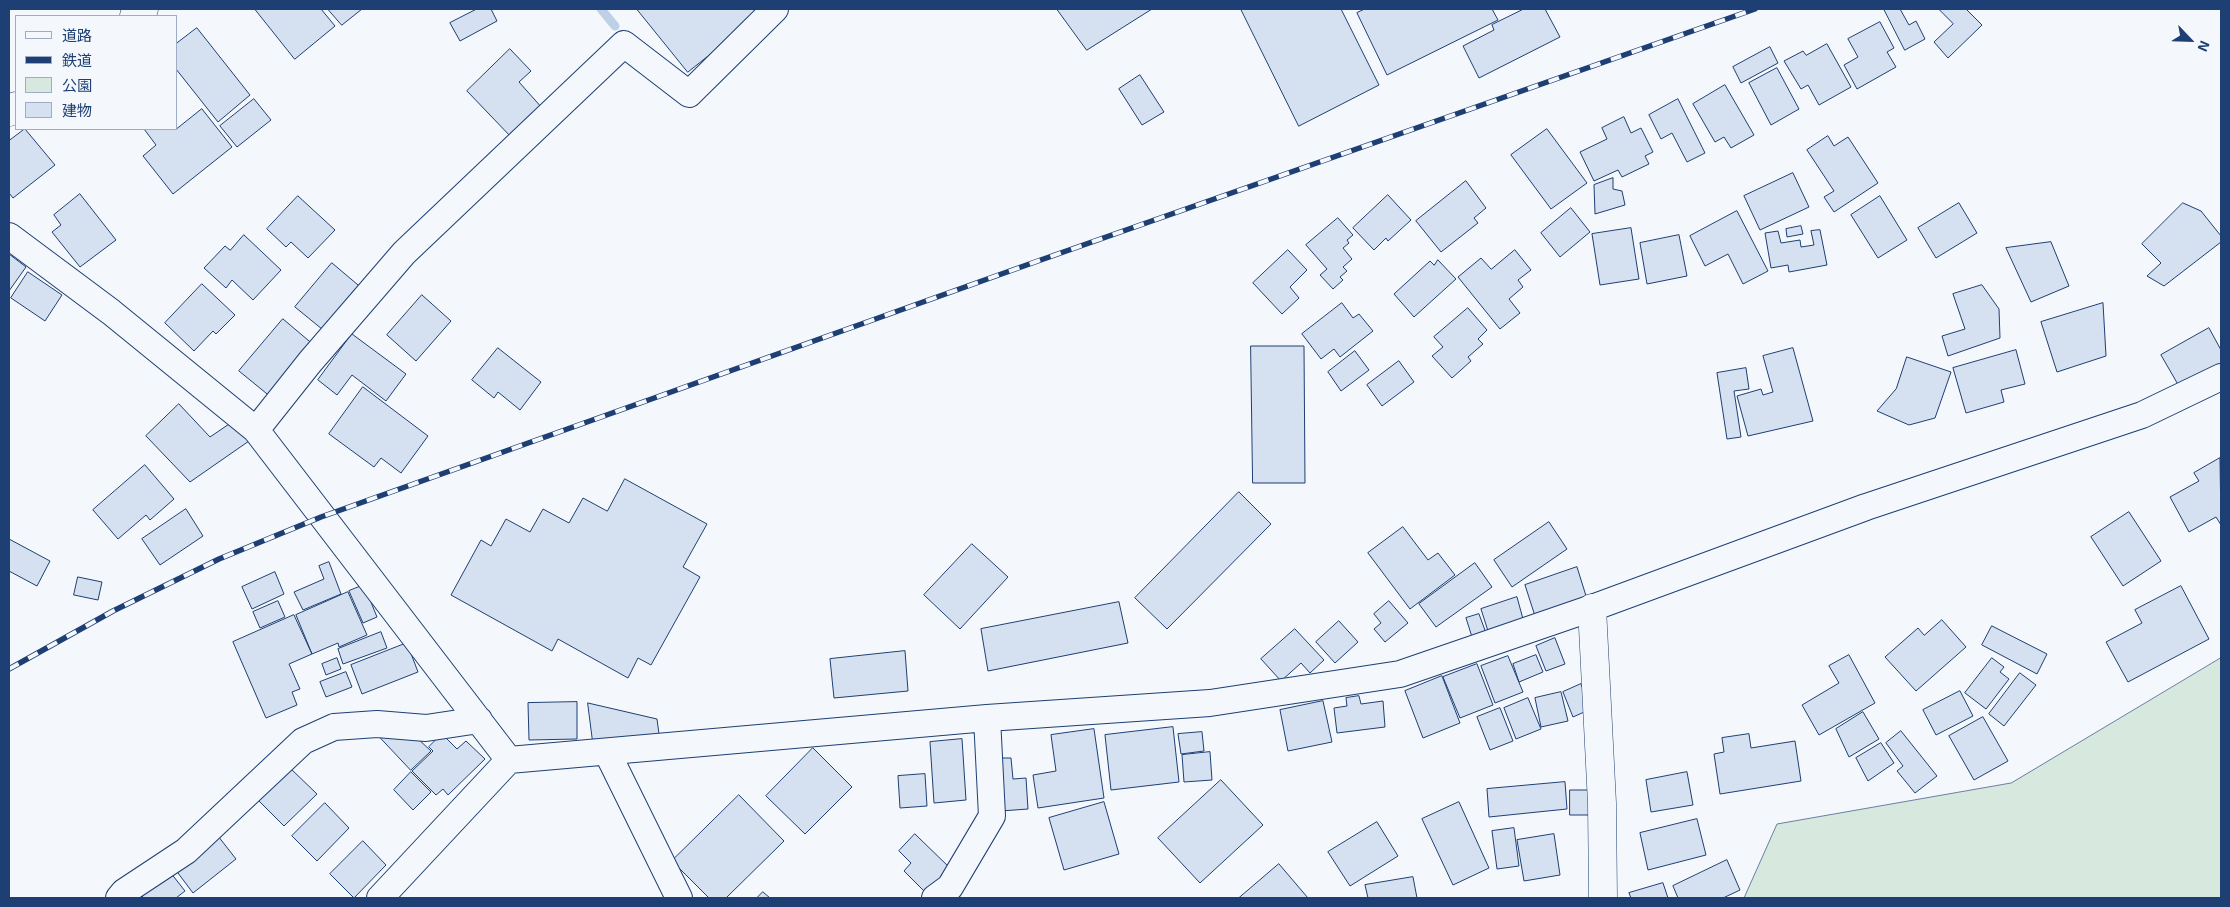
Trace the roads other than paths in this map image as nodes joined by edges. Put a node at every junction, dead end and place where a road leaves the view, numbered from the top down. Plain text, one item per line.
1 (775, 9) edge
2 (9, 236) edge
3 (2221, 377) edge
4 (256, 430) junction
5 (1592, 608) junction
6 (987, 718) junction
7 (479, 720) junction
8 (608, 752) junction
9 (509, 760) junction
10 (119, 898) edge
11 (380, 898) edge
12 (679, 898) edge
13 (935, 898) edge
14 (1603, 898) edge

1 - 4 street
2 - 4 street
3 - 5 street
4 - 7 street
5 - 6 street
5 - 14 main road
6 - 8 street
6 - 13 street
7 - 9 street
7 - 10 street
8 - 9 street
8 - 12 street
9 - 11 street

